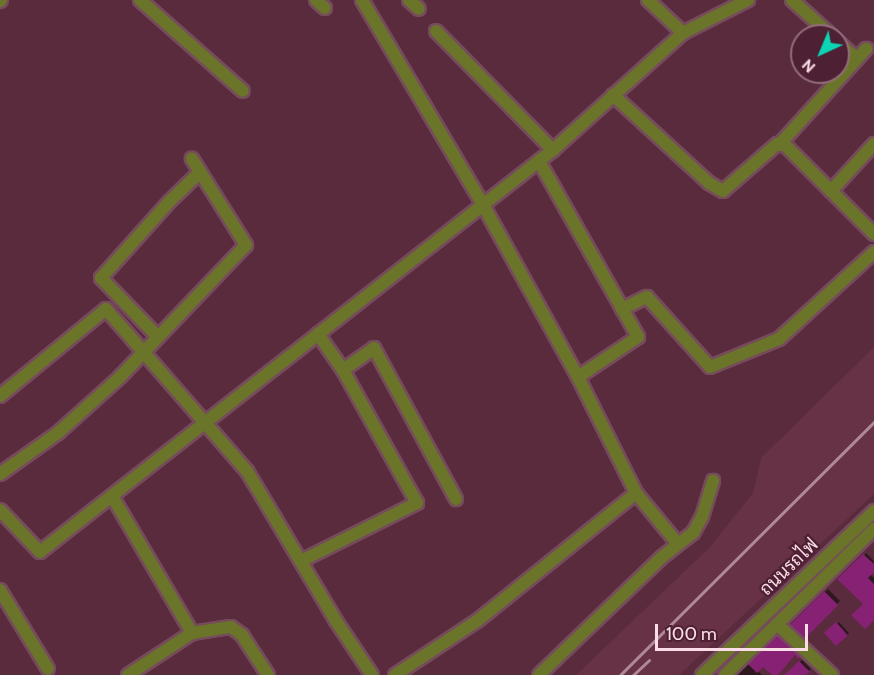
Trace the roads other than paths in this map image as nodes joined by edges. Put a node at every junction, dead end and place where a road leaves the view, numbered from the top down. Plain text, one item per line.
1 (140, 0) edge
2 (362, 0) edge
3 (409, 0) edge
4 (648, 0) edge
5 (748, 0) edge
6 (792, 0) edge
7 (419, 9) dead end
8 (819, 24) edge
9 (436, 31) dead end
10 (683, 33) junction
11 (866, 49) dead end
12 (850, 53) edge
13 (857, 59) junction
14 (243, 91) dead end
15 (613, 94) junction
16 (874, 144) edge
17 (778, 145) junction
18 (553, 150) junction
19 (192, 159) dead end
20 (539, 161) junction
21 (200, 172) junction
22 (831, 191) junction
23 (483, 205) junction
24 (874, 234) edge
25 (874, 252) edge
26 (622, 309) junction
27 (318, 334) junction
28 (158, 337) junction
29 (145, 353) junction
30 (343, 370) junction
31 (578, 377) junction
32 (0, 396) edge
33 (206, 422) junction
34 (0, 474) edge
35 (713, 481) dead end
36 (636, 493) junction
37 (112, 496) junction
38 (456, 499) dead end
39 (0, 510) edge
40 (874, 511) edge
41 (874, 529) edge
42 (678, 544) junction
43 (301, 561) junction
44 (0, 590) edge
45 (777, 624) junction
46 (192, 633) junction
47 (48, 669) dead end
48 (128, 675) edge
49 (268, 675) edge
50 (372, 675) edge
51 (394, 675) edge
52 (540, 675) edge
53 (702, 675) edge
54 (725, 675) edge
55 (832, 675) edge

1 - 14 street
2 - 23 street
3 - 7 street
4 - 10 street
5 - 10 street
6 - 8 street
9 - 18 street
10 - 15 street
11 - 13 street
12 - 13 street
13 - 17 street
15 - 17 street
15 - 18 street
16 - 22 street
17 - 22 street
18 - 20 street
19 - 21 street
20 - 23 street
20 - 26 street
21 - 28 street
21 - 28 street
22 - 24 street
23 - 27 street
23 - 31 street
25 - 26 street
26 - 31 street
27 - 30 street
27 - 33 street
28 - 29 street
29 - 32 street
29 - 33 street
29 - 34 street
30 - 38 street
30 - 43 street
31 - 36 street
33 - 37 street
33 - 43 street
35 - 42 street
36 - 42 street
36 - 51 street
37 - 39 street
37 - 46 street
40 - 53 street, ถนนรถไฟ
41 - 45 street, ถนนรถไฟ
42 - 52 street
43 - 50 street
44 - 47 street
45 - 54 street, ถนนรถไฟ
45 - 55 street
46 - 48 street
46 - 49 street

